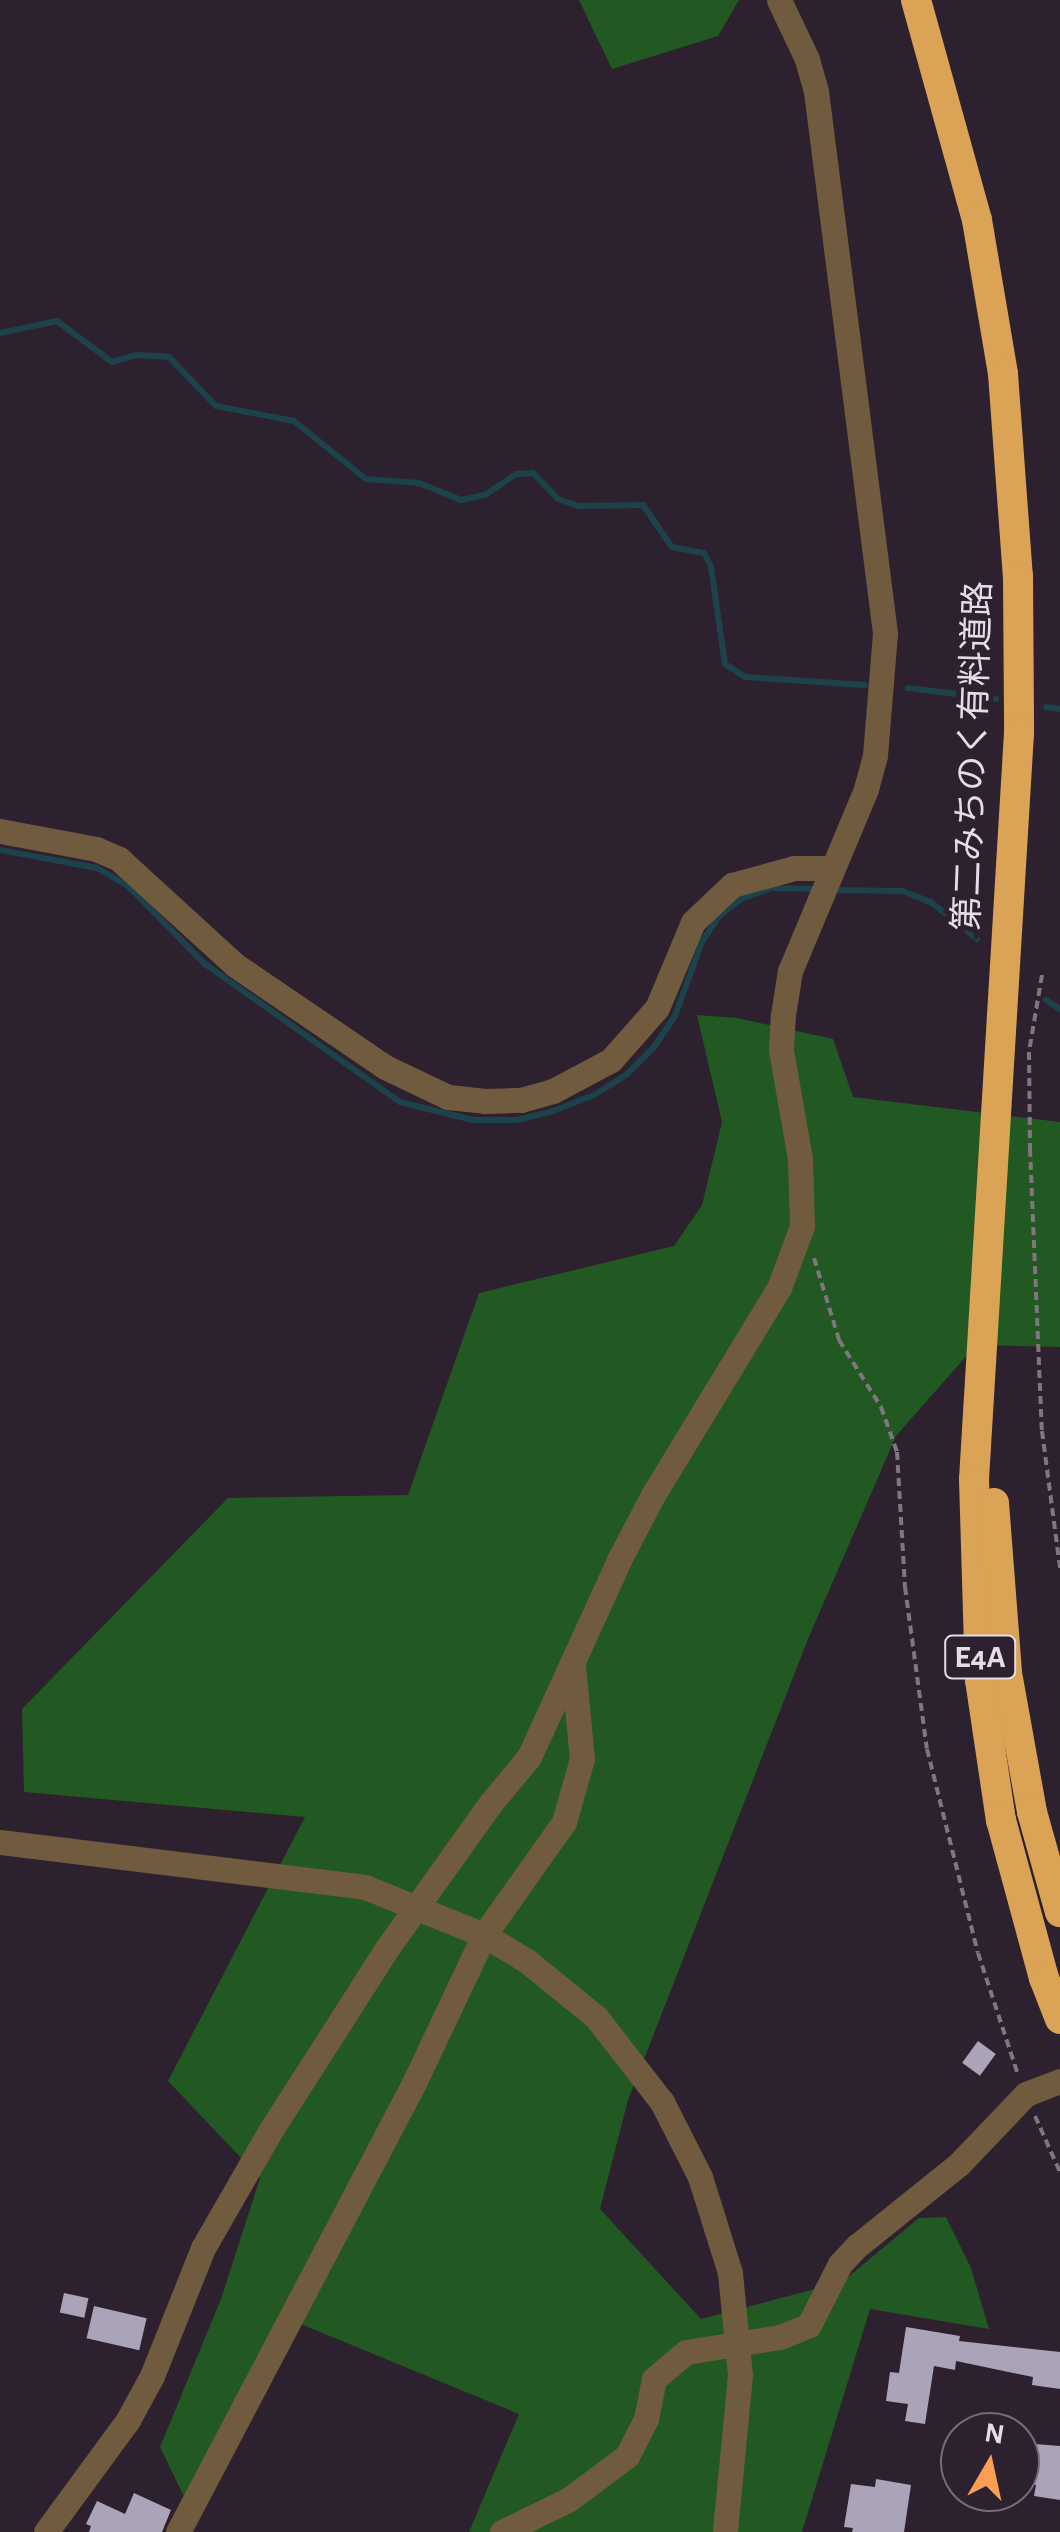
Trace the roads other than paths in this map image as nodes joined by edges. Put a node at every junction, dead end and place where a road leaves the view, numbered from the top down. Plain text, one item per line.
1 (779, 0) edge
2 (916, 0) edge
3 (0, 831) edge
4 (831, 872) junction
5 (985, 1286) junction
6 (573, 1666) junction
7 (0, 1842) edge
8 (419, 1905) junction
9 (1060, 1912) edge
10 (484, 1935) junction
11 (1060, 2019) edge
12 (1044, 2087) edge
13 (738, 2344) junction
14 (46, 2532) edge
15 (178, 2532) edge
16 (503, 2532) edge
17 (725, 2532) edge

1 - 4 street
2 - 5 highway, 第二みちのく有料道路 / E4A
3 - 4 street
4 - 6 street
5 - 9 highway, 第二みちのく有料道路 / E4A
5 - 11 highway, 第二みちのく有料道路 / E4A
6 - 8 street
6 - 10 street
7 - 8 street
8 - 10 street
8 - 14 street
10 - 13 street
10 - 15 street
12 - 13 street
13 - 16 street
13 - 17 street

